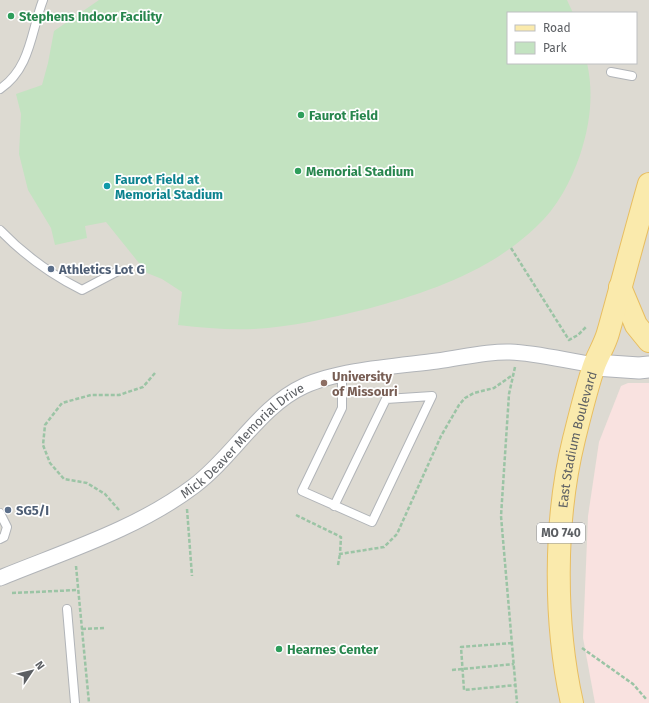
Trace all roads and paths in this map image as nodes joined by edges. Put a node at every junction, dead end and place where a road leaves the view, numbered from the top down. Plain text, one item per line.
1 (43, 0) edge
2 (611, 72) dead end
3 (632, 76) dead end
4 (0, 89) edge
5 (649, 184) edge
6 (0, 230) edge
7 (511, 248) dead end
8 (118, 271) dead end
9 (620, 287) junction
10 (586, 326) dead end
11 (649, 341) edge
12 (595, 365) junction
13 (514, 367) dead end
14 (649, 367) edge
15 (155, 373) dead end
16 (514, 374) junction
17 (342, 375) junction
18 (334, 506) junction
19 (187, 509) dead end
20 (119, 510) dead end
21 (0, 512) edge
22 (296, 515) dead end
23 (0, 539) edge
24 (340, 554) junction
25 (338, 565) dead end
26 (76, 566) dead end
27 (192, 576) dead end
28 (0, 578) edge
29 (78, 590) junction
30 (12, 593) dead end
31 (67, 609) dead end
32 (105, 628) dead end
33 (82, 629) junction
34 (512, 643) junction
35 (582, 648) dead end
36 (514, 664) junction
37 (463, 669) junction
38 (452, 670) dead end
39 (516, 685) junction
40 (647, 700) dead end
41 (75, 703) edge
42 (88, 703) edge
43 (517, 703) edge
44 (572, 703) edge

1 - 4 lane
2 - 3 lane
5 - 9 main road, East Stadium Boulevard / MO 740
6 - 8 lane
7 - 10 path
9 - 11 main road
9 - 12 main road, East Stadium Boulevard / MO 740
12 - 14 street
12 - 17 street, Mick Deaver Memorial Drive
12 - 44 main road, East Stadium Boulevard / MO 740
13 - 16 path
15 - 20 path
16 - 24 path
16 - 34 path
17 - 18 lane
17 - 28 street, Mick Deaver Memorial Drive
18 - 18 lane
19 - 27 path
21 - 23 lane
22 - 24 path
24 - 25 path
26 - 29 path
29 - 30 path
29 - 33 path
31 - 41 lane
32 - 33 path
33 - 42 path
34 - 36 path
34 - 37 path
35 - 40 path
36 - 37 path
36 - 39 path
37 - 38 path
37 - 39 path
39 - 43 path

